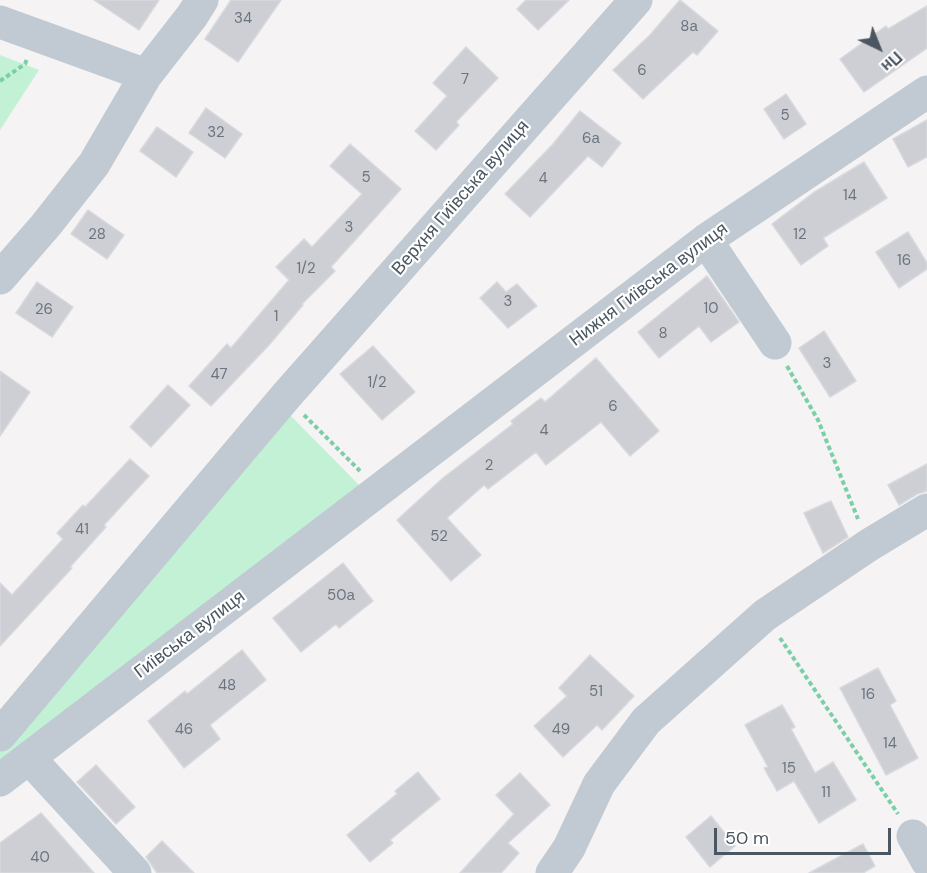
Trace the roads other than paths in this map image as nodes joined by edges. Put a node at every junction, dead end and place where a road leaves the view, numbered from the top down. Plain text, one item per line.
1 (202, 0) edge
2 (636, 0) edge
3 (0, 22) edge
4 (146, 75) junction
5 (927, 92) edge
6 (706, 240) junction
7 (0, 278) edge
8 (775, 343) road end
9 (380, 490) joint
10 (927, 510) edge
11 (0, 735) edge
12 (29, 758) junction
13 (0, 780) edge
14 (135, 873) edge
15 (552, 873) edge

1 - 4 street
2 - 11 street, Верхня Гиївська вулиця
3 - 4 street
4 - 7 street
5 - 6 street, Нижня Гиївська вулиця
6 - 8 street
6 - 9 street, Нижня Гиївська вулиця
9 - 12 street, Гиївська вулиця
10 - 15 street
12 - 13 street, Гиївська вулиця
12 - 14 street

